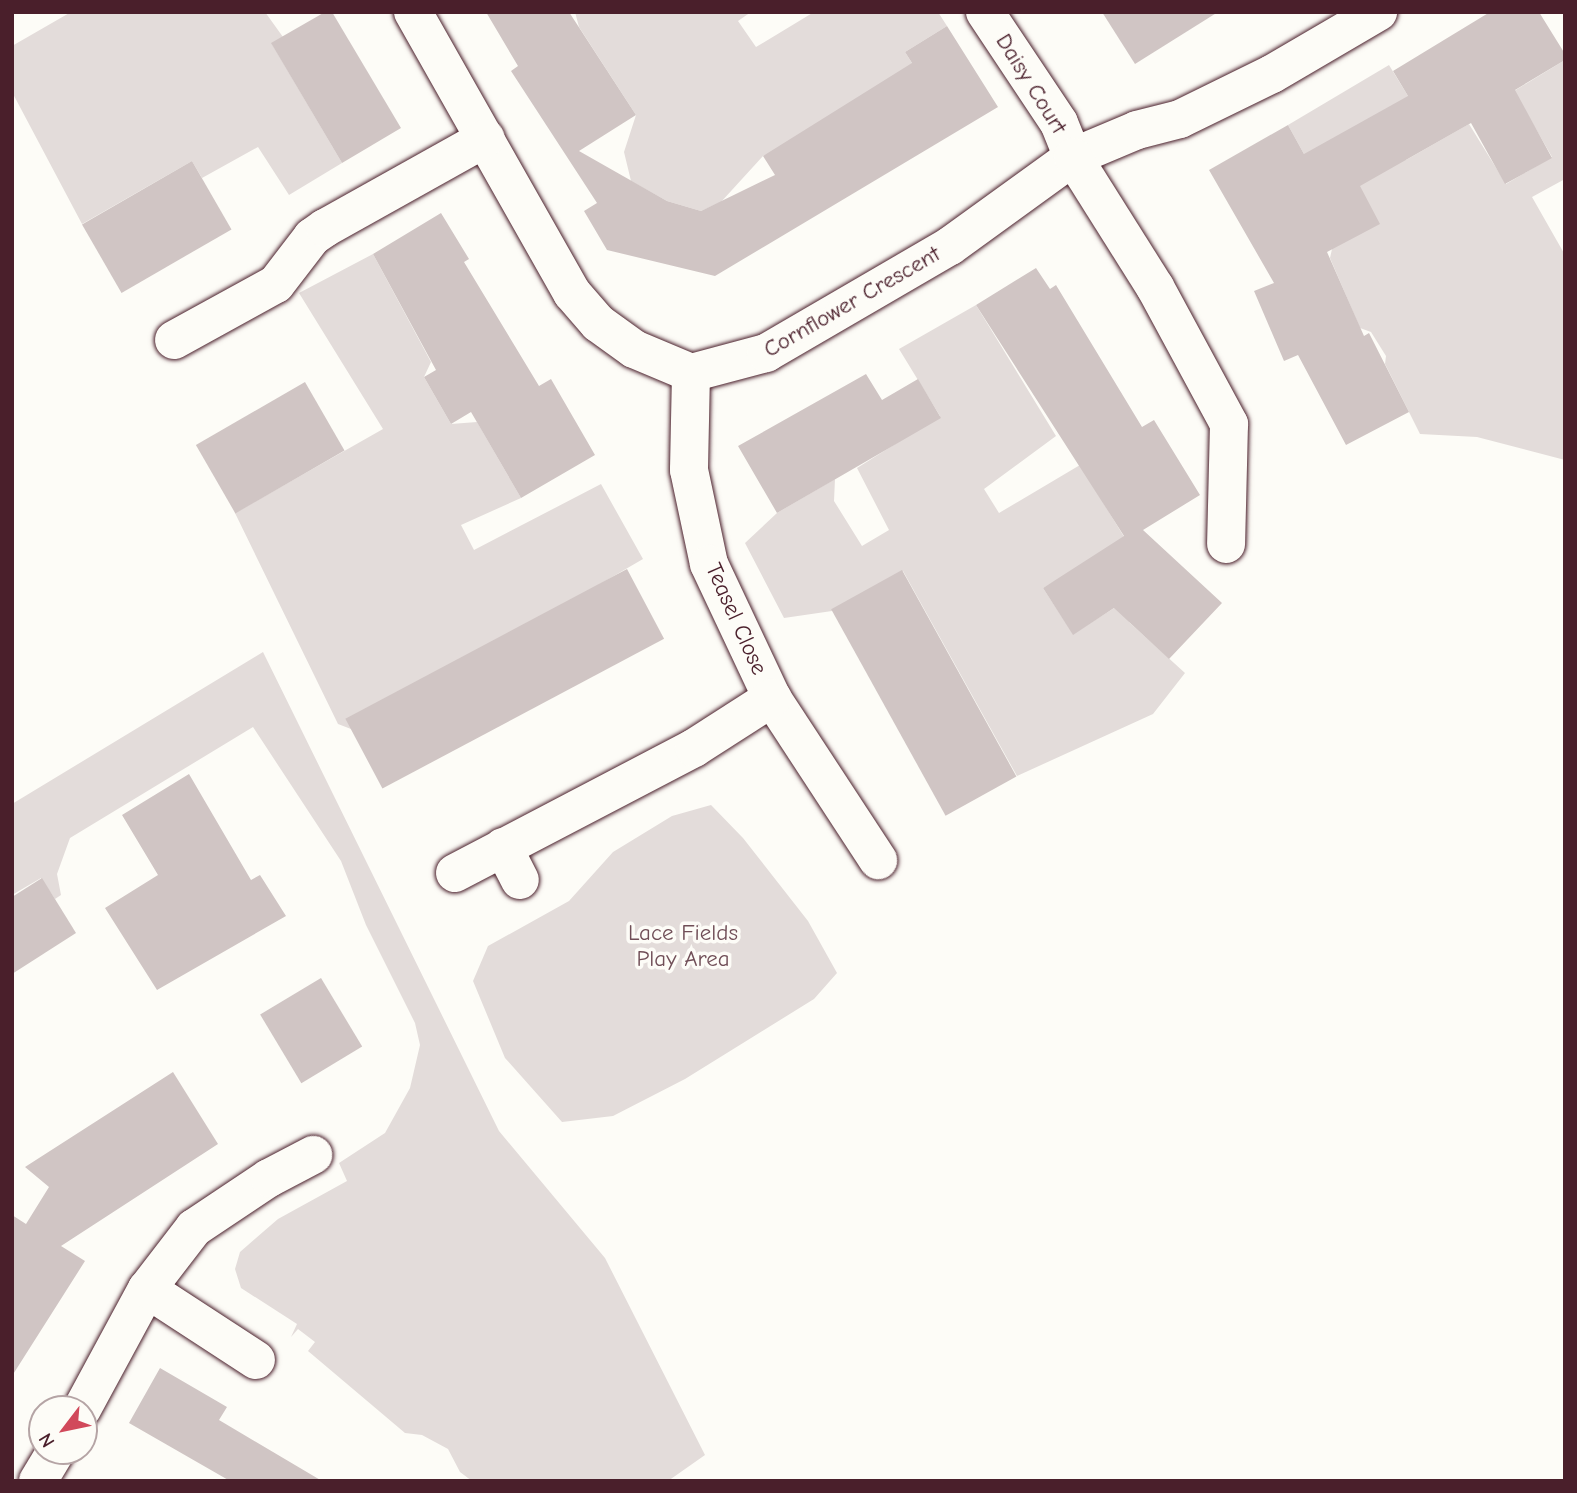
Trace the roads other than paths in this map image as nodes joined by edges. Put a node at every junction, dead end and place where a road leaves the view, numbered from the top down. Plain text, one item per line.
1 (413, 12) edge
2 (985, 12) edge
3 (1378, 12) edge
4 (486, 138) junction
5 (1073, 157) junction
6 (174, 340) dead end
7 (691, 373) junction
8 (1226, 544) dead end
9 (772, 698) junction
10 (878, 860) dead end
11 (455, 873) dead end
12 (313, 1155) dead end
13 (147, 1289) junction
14 (256, 1360) dead end
15 (90, 1395) edge
16 (48, 1465) edge
17 (38, 1481) edge

1 - 4 street
2 - 5 street, Daisy Court
3 - 5 street, Cornflower Crescent
4 - 6 street
4 - 7 street
5 - 7 street, Cornflower Crescent
5 - 8 street, Daisy Court
7 - 9 street, Teasel Close
9 - 10 street, Teasel Close
9 - 11 street, Teasel Close
12 - 13 street
13 - 14 street
13 - 15 street
16 - 17 street

